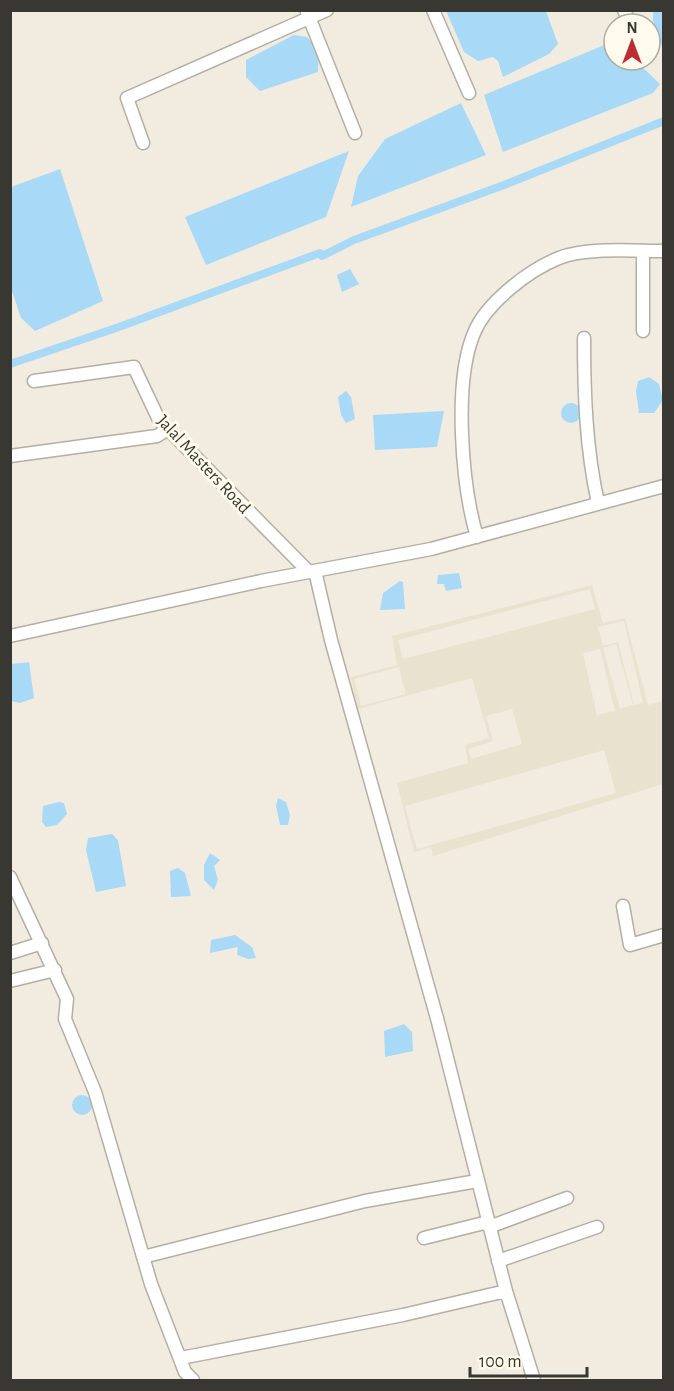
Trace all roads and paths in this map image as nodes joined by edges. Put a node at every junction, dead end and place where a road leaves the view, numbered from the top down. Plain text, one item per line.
1 (327, 10) edge
2 (433, 10) edge
3 (308, 14) edge
4 (469, 93) dead end
5 (355, 133) dead end
6 (143, 143) dead end
7 (663, 250) edge
8 (643, 251) junction
9 (643, 331) dead end
10 (584, 338) dead end
11 (34, 381) dead end
12 (168, 429) junction
13 (10, 456) edge
14 (663, 486) edge
15 (598, 503) junction
16 (477, 537) junction
17 (312, 572) junction
18 (10, 636) edge
19 (10, 877) edge
20 (623, 906) dead end
21 (663, 935) edge
22 (42, 943) junction
23 (10, 953) edge
24 (55, 970) junction
25 (10, 981) edge
26 (477, 1181) junction
27 (567, 1198) dead end
28 (489, 1225) junction
29 (597, 1227) dead end
30 (424, 1238) dead end
31 (143, 1257) junction
32 (498, 1261) junction
33 (506, 1291) junction
34 (180, 1358) junction
35 (185, 1378) edge
36 (534, 1380) edge

1 - 3 street
2 - 4 street
3 - 5 street
3 - 6 street
7 - 8 street
8 - 9 street
8 - 16 street
10 - 15 street
11 - 12 street, Jalal Masters Road
12 - 13 street
12 - 17 street, Jalal Masters Road
14 - 15 street
15 - 16 street
16 - 17 street
17 - 18 street
17 - 26 street
19 - 22 street
20 - 21 street
22 - 23 street
22 - 24 street
24 - 25 street
24 - 31 street
26 - 28 street
26 - 31 street
27 - 28 street
28 - 30 street
28 - 32 street
29 - 32 street
31 - 34 street
32 - 33 street
33 - 34 street
33 - 36 street
34 - 35 street

